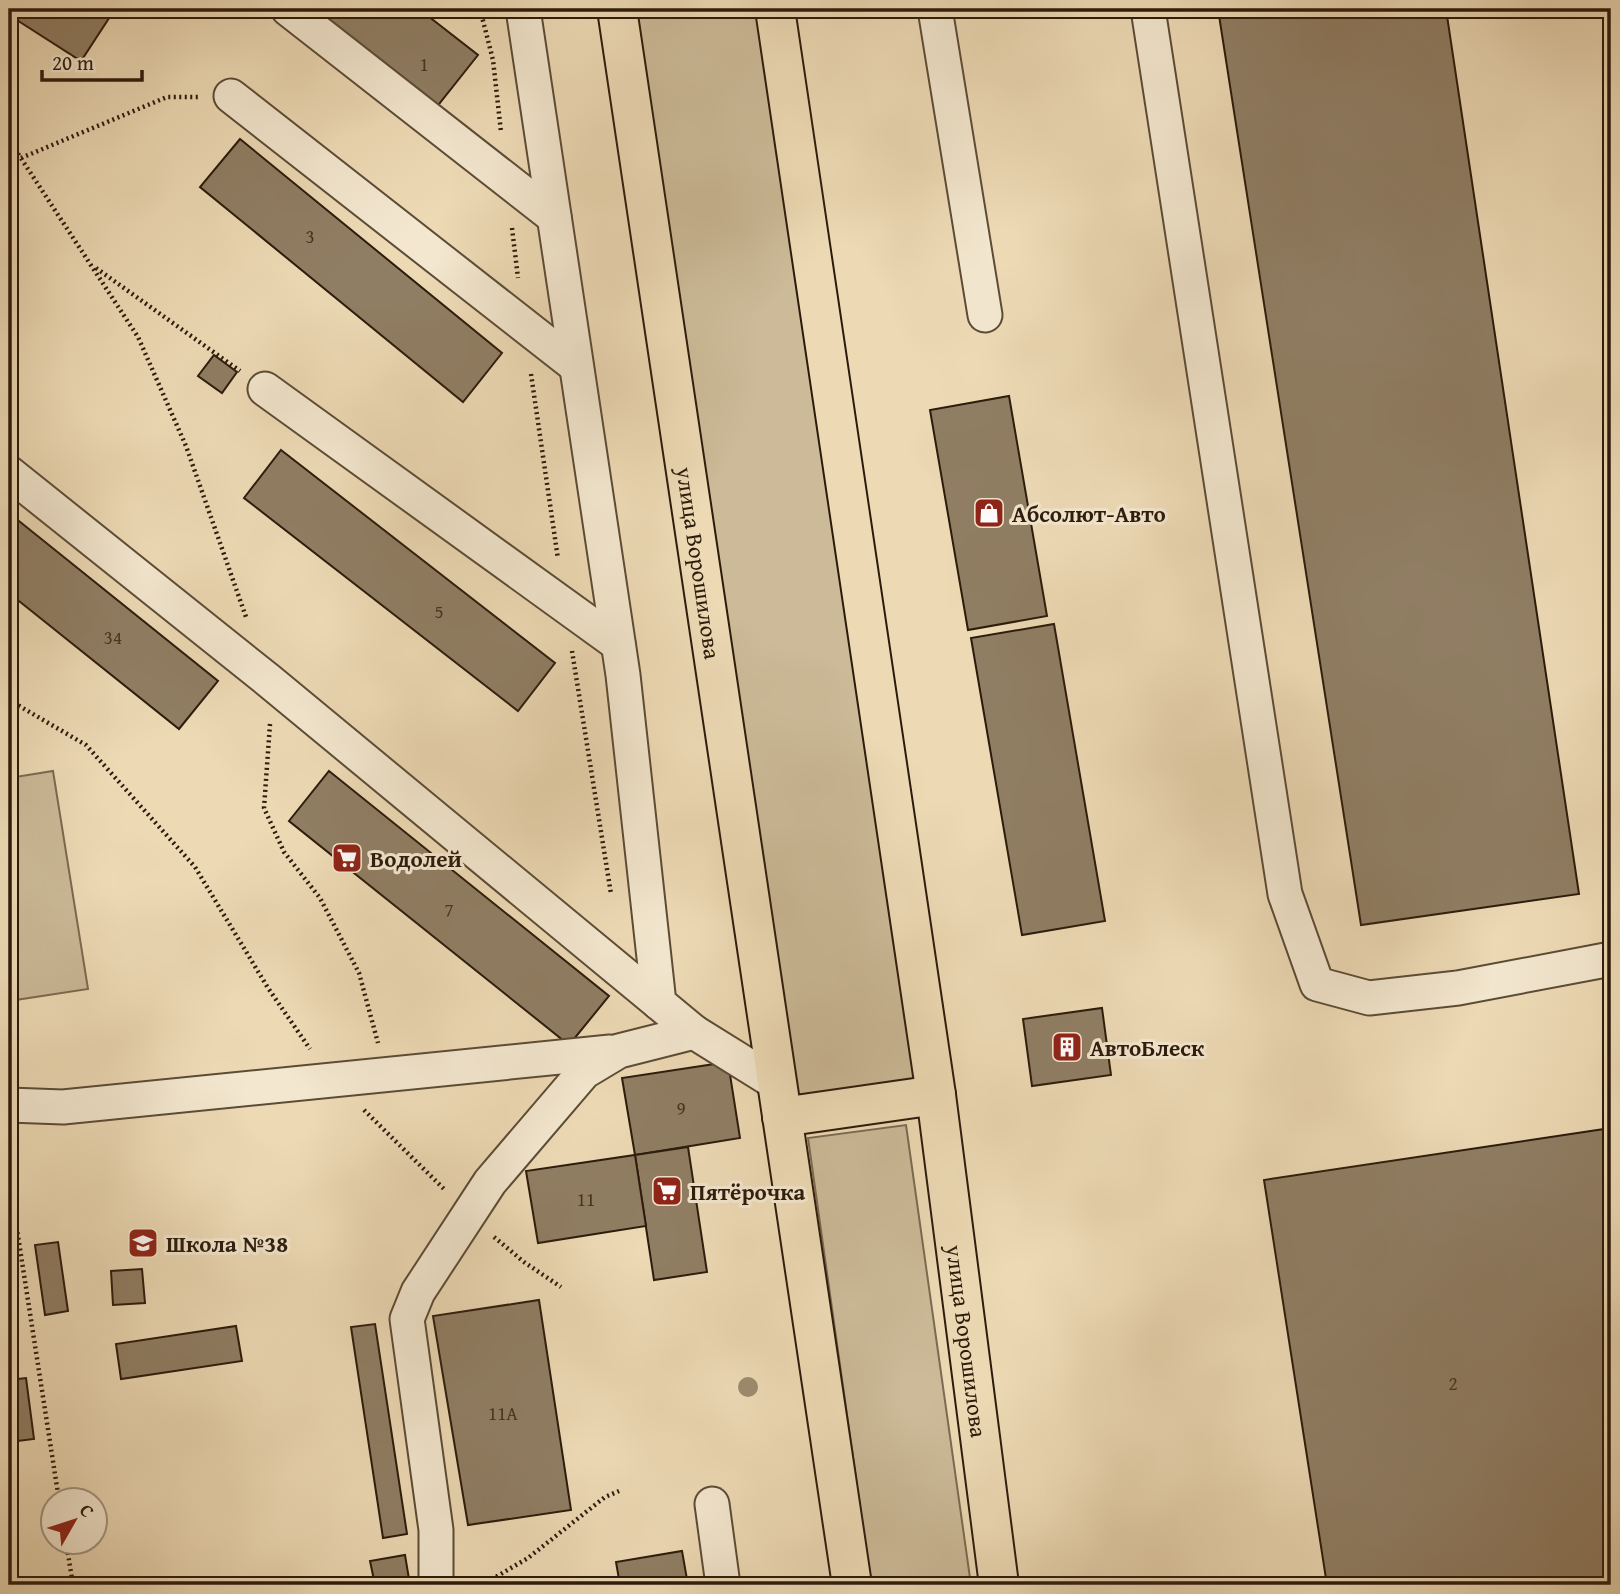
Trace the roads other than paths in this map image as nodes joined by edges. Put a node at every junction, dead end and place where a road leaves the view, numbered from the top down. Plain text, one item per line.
1 (288, 9) edge
2 (523, 9) edge
3 (617, 9) edge
4 (775, 9) edge
5 (935, 9) edge
6 (1148, 9) edge
7 (231, 96) road end
8 (554, 217) junction
9 (985, 315) dead end
10 (576, 366) junction
11 (265, 389) road end
12 (9, 473) edge
13 (618, 644) junction
14 (1611, 959) edge
15 (659, 1003) junction
16 (694, 1032) junction
17 (619, 1051) junction
18 (936, 1095) junction
19 (779, 1100) junction
20 (9, 1105) edge
21 (712, 1504) dead end
22 (436, 1585) edge
23 (723, 1585) edge
24 (852, 1585) edge
25 (999, 1585) edge

1 - 8 lane
2 - 8 lane
3 - 19 main road, улица Ворошилова
4 - 18 main road, улица Ворошилова
5 - 9 lane
6 - 14 lane
7 - 10 lane
8 - 10 lane
10 - 13 lane
11 - 13 lane
12 - 15 lane
13 - 15 lane
15 - 16 lane
16 - 17 lane
16 - 19 lane
17 - 20 lane
17 - 22 lane
18 - 19 main road
18 - 25 main road, улица Ворошилова
19 - 24 main road, улица Ворошилова
21 - 23 lane

